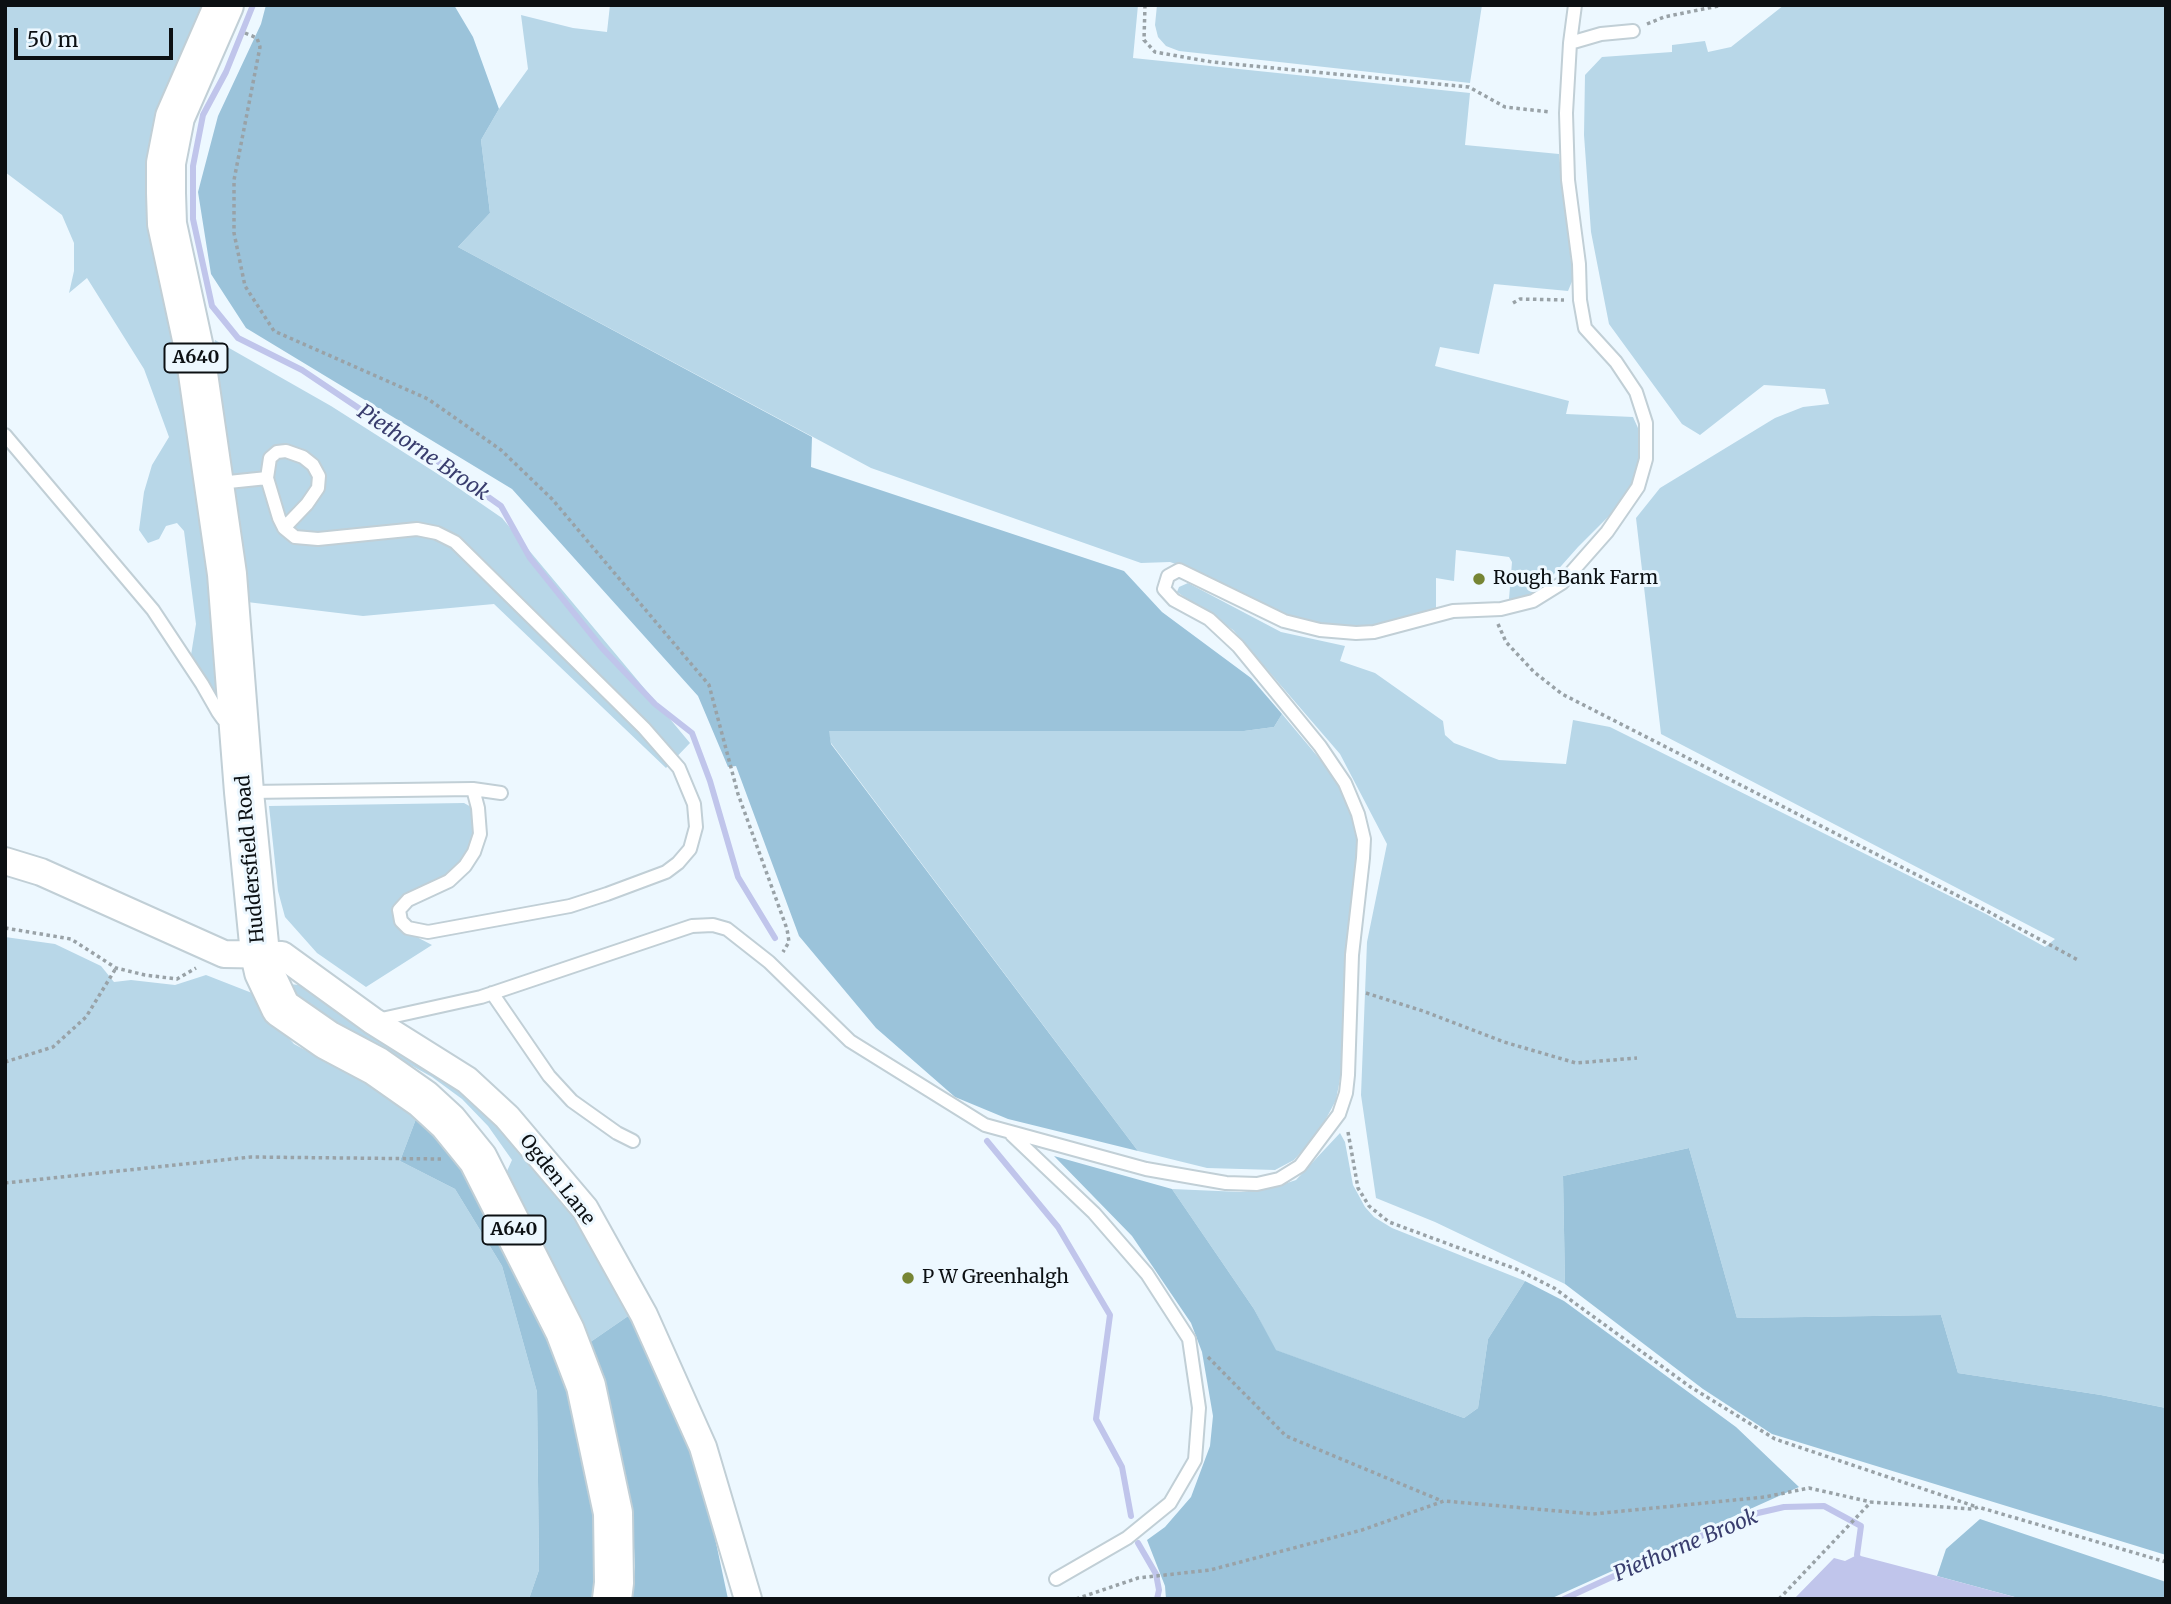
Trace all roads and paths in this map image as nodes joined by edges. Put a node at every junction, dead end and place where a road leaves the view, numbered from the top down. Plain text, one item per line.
1 (224, 5) edge
2 (1145, 5) edge
3 (1575, 5) edge
4 (1723, 5) edge
5 (1633, 31) joint
6 (257, 38) dead end
7 (1570, 43) junction
8 (1566, 113) junction
9 (1580, 300) junction
10 (1513, 303) dead end
11 (5, 435) edge
12 (267, 478) junction
13 (215, 483) junction
14 (284, 528) junction
15 (1491, 610) junction
16 (240, 722) junction
17 (473, 789) junction
18 (244, 792) junction
19 (501, 793) dead end
20 (5, 861) edge
21 (5, 928) edge
22 (242, 954) junction
23 (2078, 960) dead end
24 (116, 968) junction
25 (775, 968) junction
26 (1350, 992) junction
27 (492, 993) junction
28 (373, 1021) junction
29 (1637, 1058) dead end
30 (5, 1062) edge
31 (1339, 1114) junction
32 (1009, 1133) junction
33 (633, 1142) dead end
34 (473, 1152) junction
35 (5, 1183) edge
36 (1189, 1339) junction
37 (1444, 1501) junction
38 (1871, 1502) junction
39 (1978, 1507) junction
40 (2166, 1562) edge
41 (1056, 1580) dead end
42 (612, 1599) edge
43 (748, 1599) edge
44 (1076, 1599) edge
45 (1779, 1599) edge

1 - 13 main road, Huddersfield Road / A640
2 - 8 path
3 - 7 lane
4 - 5 path
5 - 7 lane
6 - 25 path
7 - 8 lane
8 - 9 lane
9 - 10 path
9 - 15 lane
11 - 16 lane
12 - 13 lane
12 - 14 lane
12 - 14 lane
13 - 16 main road, Huddersfield Road / A640
14 - 17 lane
15 - 23 path
15 - 26 lane
16 - 18 main road, Huddersfield Road / A640
17 - 18 lane
17 - 19 lane
18 - 22 main road, Huddersfield Road / A640
20 - 22 street, Ogden Lane
21 - 24 path
22 - 24 path
22 - 28 street, Ogden Lane
22 - 34 main road, Huddersfield Road / A640
24 - 30 path
25 - 27 lane
25 - 32 lane
26 - 29 path
26 - 31 lane
27 - 28 lane
27 - 33 lane
28 - 43 street, Ogden Lane
31 - 32 lane
31 - 39 path
32 - 36 lane
34 - 35 path
34 - 42 main road, Huddersfield Road / A640
36 - 37 path
36 - 41 lane
37 - 38 path
37 - 44 path
38 - 39 path
38 - 45 path
39 - 40 path

